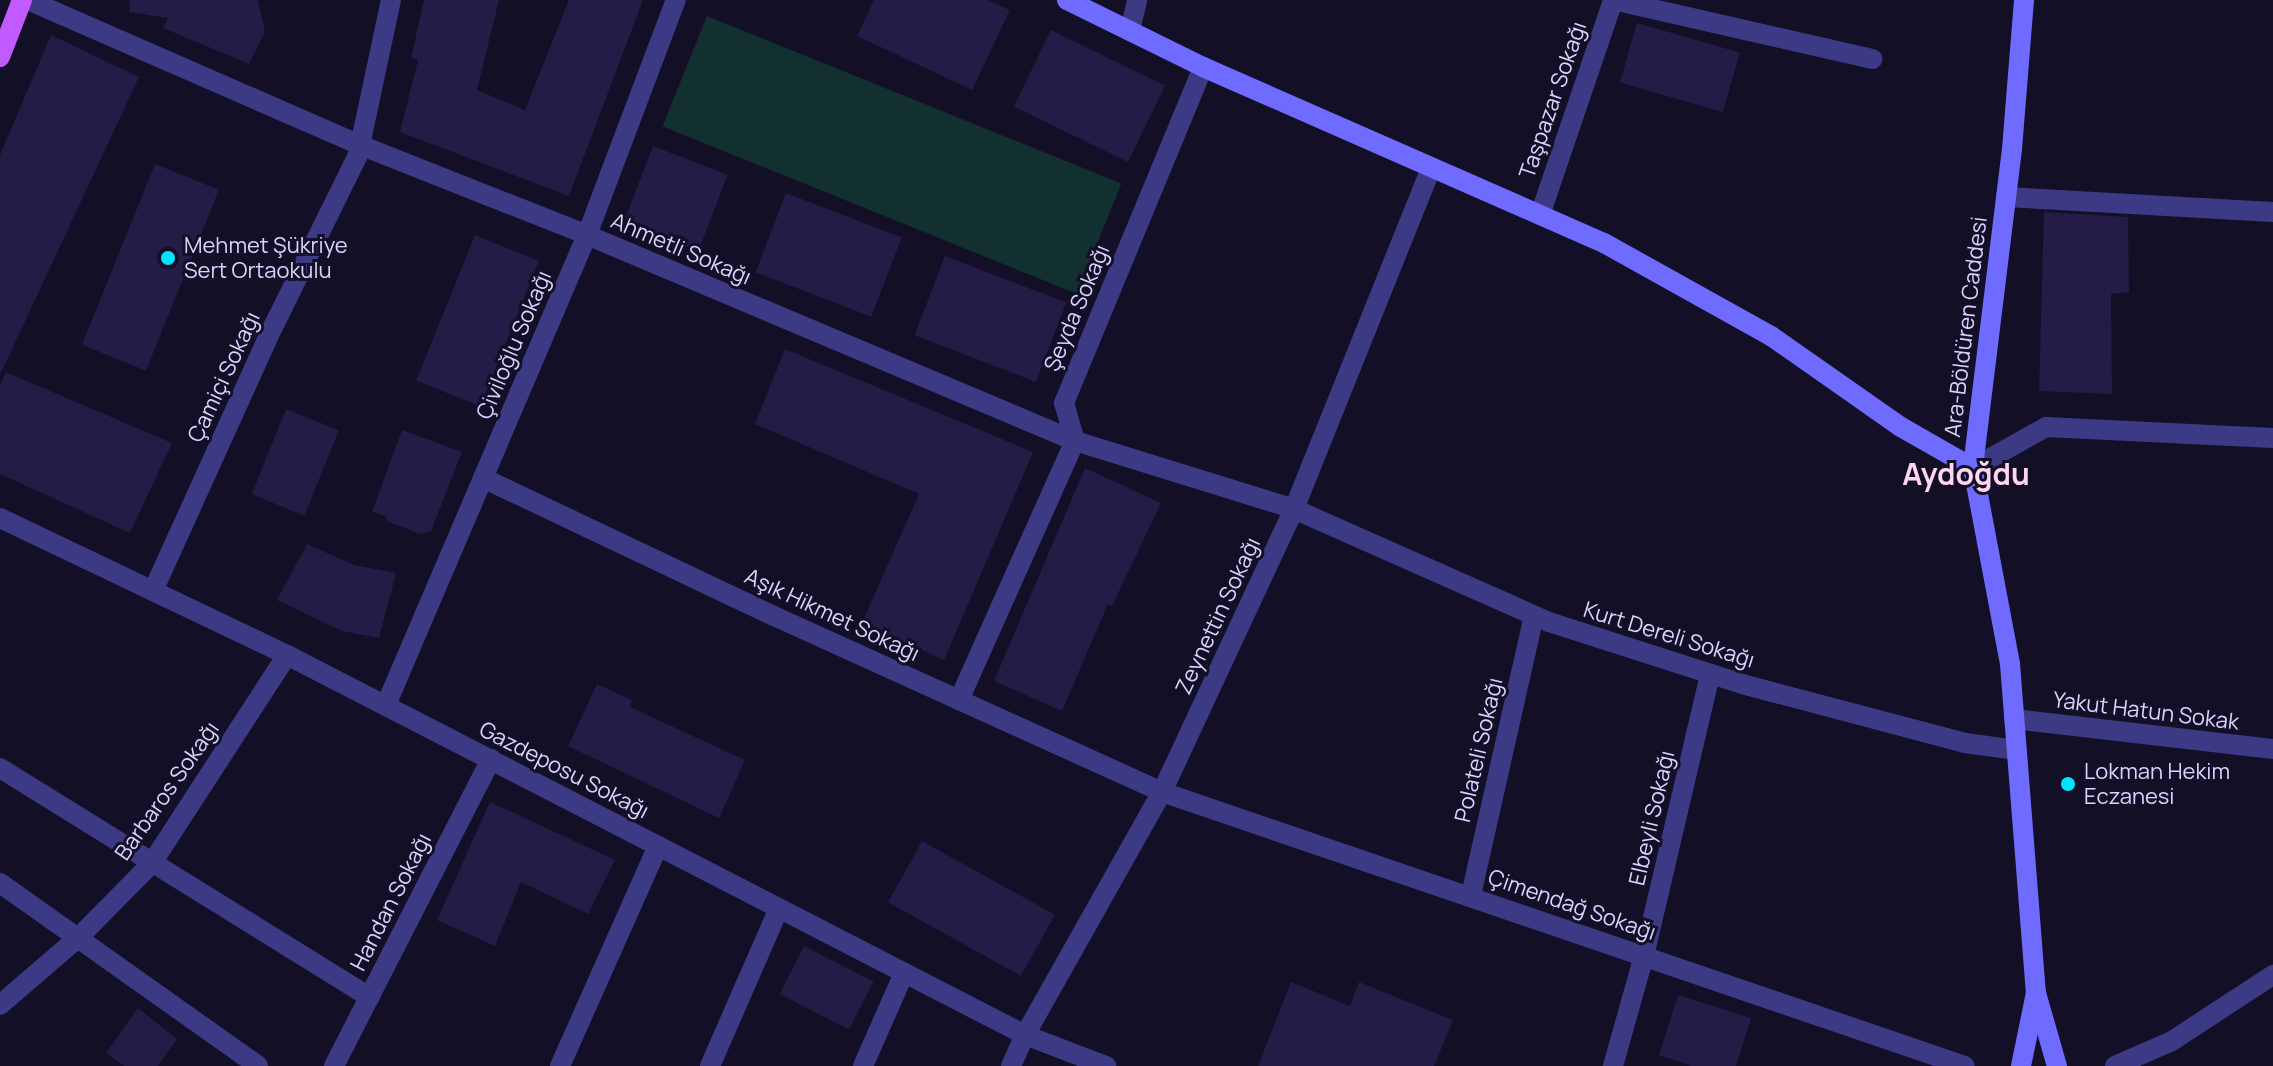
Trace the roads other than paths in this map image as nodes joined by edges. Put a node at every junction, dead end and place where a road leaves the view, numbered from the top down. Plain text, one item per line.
1 (22, 0) edge
2 (28, 0) edge
3 (391, 0) edge
4 (676, 0) edge
5 (1067, 0) edge
6 (1137, 0) edge
7 (1613, 0) edge
8 (2024, 0) edge
9 (1130, 31) junction
10 (0, 57) edge
11 (1872, 59) dead end
12 (1203, 67) junction
13 (360, 145) junction
14 (1431, 169) junction
15 (2006, 197) junction
16 (2273, 212) edge
17 (1540, 215) junction
18 (587, 235) junction
19 (2273, 438) edge
20 (1075, 441) junction
21 (1973, 468) junction
22 (483, 478) junction
23 (1294, 509) junction
24 (0, 518) edge
25 (1321, 524) joint
26 (153, 591) junction
27 (1534, 616) junction
28 (287, 655) junction
29 (1710, 674) junction
30 (959, 700) junction
31 (386, 705) junction
32 (2014, 719) junction
33 (2273, 749) edge
34 (2017, 750) junction
35 (491, 759) junction
36 (0, 768) edge
37 (1162, 792) junction
38 (658, 846) junction
39 (152, 863) junction
40 (0, 883) edge
41 (1471, 895) junction
42 (779, 908) junction
43 (79, 937) junction
44 (1644, 956) junction
45 (904, 973) junction
46 (2273, 975) edge
47 (2036, 993) junction
48 (370, 997) junction
49 (0, 1005) edge
50 (1025, 1035) junction
51 (258, 1066) edge
52 (334, 1066) edge
53 (560, 1066) edge
54 (710, 1066) edge
55 (863, 1066) edge
56 (1011, 1066) edge
57 (1106, 1066) edge
58 (1613, 1066) edge
59 (1965, 1066) edge
60 (2021, 1066) edge
61 (2057, 1066) edge
62 (2115, 1066) edge

1 - 10 main road
2 - 13 street, Ahmetli Sokağı
3 - 13 street, Çamiçi Sokağı
4 - 18 street, Çiviloğlu Sokağı
5 - 9 street
6 - 9 street
7 - 11 street
7 - 17 street, Taşpazar Sokağı
8 - 15 street, Ara-Böldüren Caddesi
9 - 12 street
12 - 14 street
12 - 20 street, Şeyda Sokağı
13 - 18 street, Ahmetli Sokağı
13 - 26 street, Çamiçi Sokağı
14 - 17 street
14 - 23 street, Zeynettin Sokağı
15 - 16 street
15 - 21 street, Ara-Böldüren Caddesi
17 - 21 street
18 - 20 street, Ahmetli Sokağı
18 - 22 street, Çiviloğlu Sokağı
19 - 21 street
20 - 23 street, Ahmetli Sokağı
20 - 30 street
21 - 32 street, Ara-Böldüren Caddesi
22 - 30 street, Aşık Hikmet Sokağı
22 - 31 street, Çiviloğlu Sokağı
23 - 25 street, Ahmetli Sokağı
23 - 37 street, Zeynettin Sokağı
24 - 26 street, Gazdeposu Sokağı
25 - 27 street, Kurt Dereli Sokağı
26 - 28 street, Gazdeposu Sokağı
27 - 29 street, Kurt Dereli Sokağı
27 - 41 street, Polateli Sokağı
28 - 31 street, Gazdeposu Sokağı
28 - 39 street, Barbaros Sokağı
29 - 34 street, Kurt Dereli Sokağı
29 - 44 street, Elbeyli Sokağı
30 - 37 street, Aşık Hikmet Sokağı
31 - 35 street, Gazdeposu Sokağı
32 - 33 street, Yakut Hatun Sokak
32 - 34 street, Ara-Böldüren Caddesi
34 - 47 street, Ara-Böldüren Caddesi
35 - 38 street, Gazdeposu Sokağı
35 - 48 street, Handan Sokağı
36 - 39 street
37 - 41 street, Çimendağ Sokağı
37 - 50 street, Zeynettin Sokağı
38 - 42 street, Gazdeposu Sokağı
38 - 53 street
39 - 43 street, Barbaros Sokağı
39 - 48 street
40 - 43 street
41 - 44 street, Çimendağ Sokağı
42 - 45 street, Gazdeposu Sokağı
42 - 54 street
43 - 49 street, Barbaros Sokağı
43 - 51 street
44 - 58 street, Elbeyli Sokağı
44 - 59 street, Çimendağ Sokağı
45 - 50 street, Gazdeposu Sokağı
45 - 55 street
46 - 62 street
47 - 60 street, Ara-Böldüren Caddesi
47 - 61 street, Ara-Böldüren Caddesi
48 - 52 street, Handan Sokağı
50 - 56 street, Zeynettin Sokağı
50 - 57 street, Gazdeposu Sokağı

